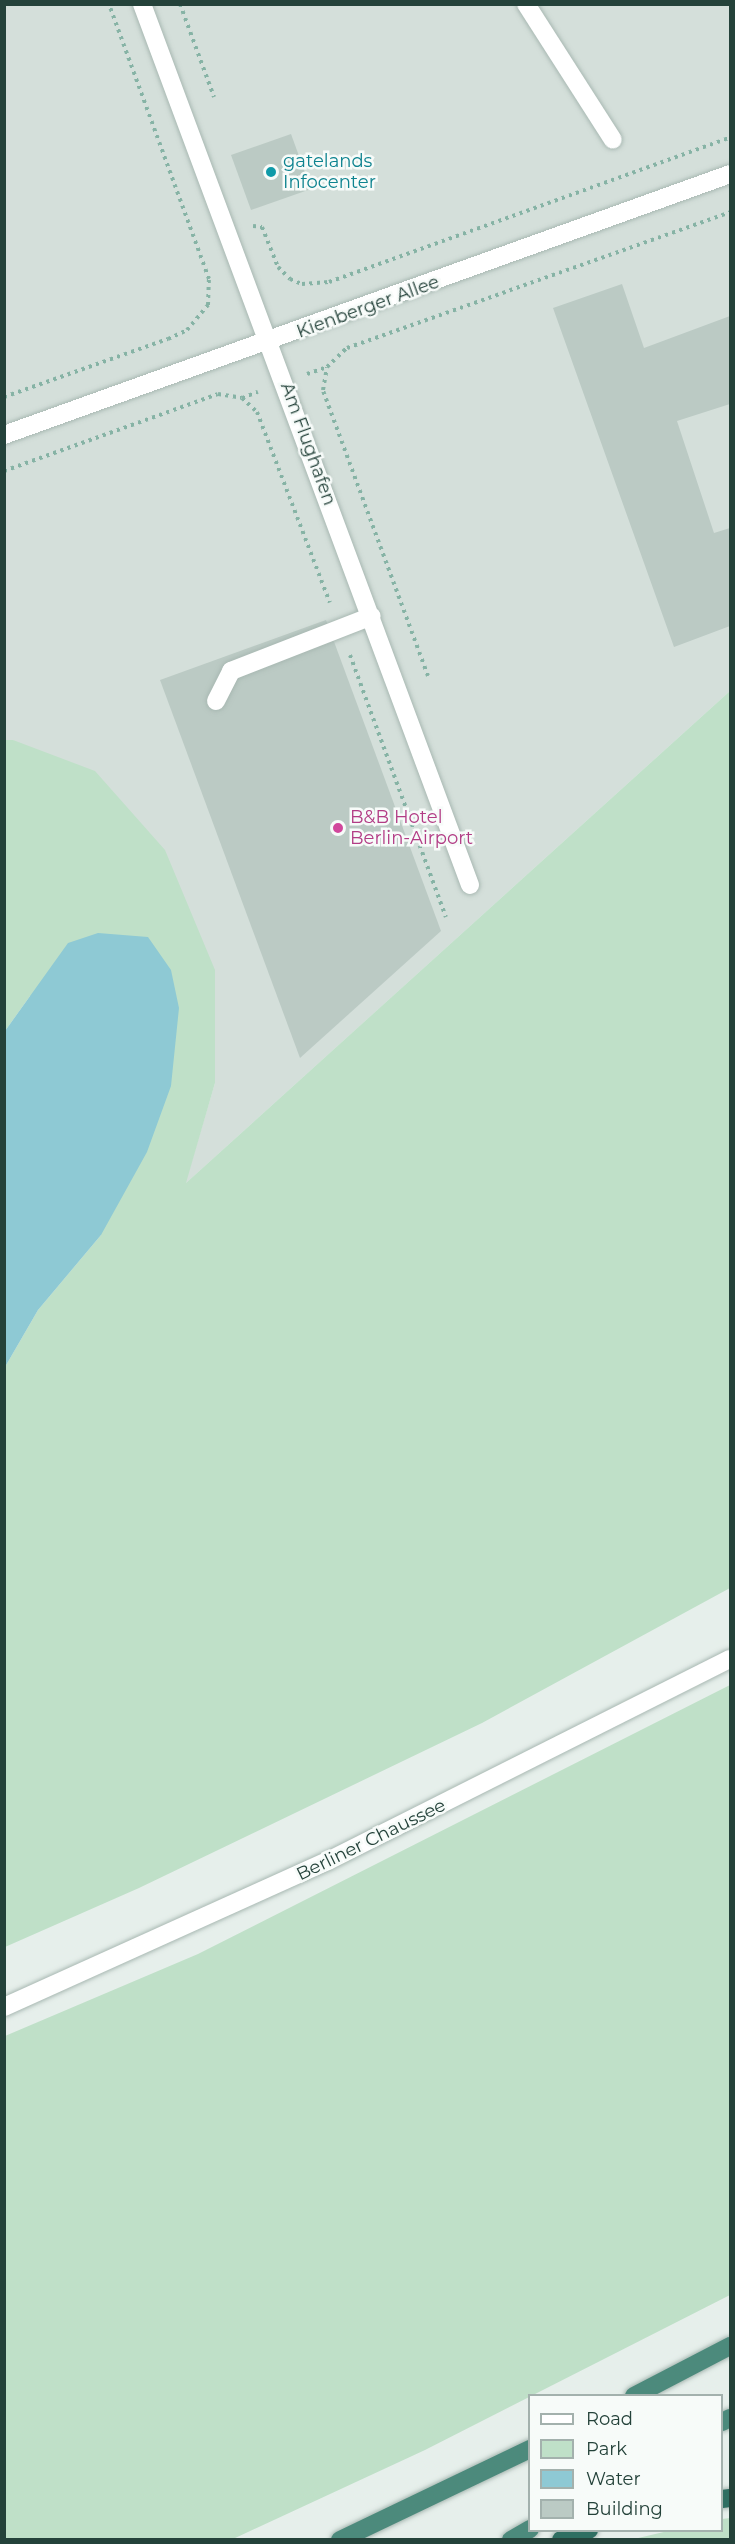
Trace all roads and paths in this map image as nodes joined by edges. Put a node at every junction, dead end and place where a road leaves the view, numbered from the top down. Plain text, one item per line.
1 (109, 4) edge
2 (142, 4) edge
3 (180, 4) edge
4 (526, 4) edge
5 (214, 97) dead end
6 (730, 138) edge
7 (613, 140) dead end
8 (730, 174) edge
9 (730, 212) edge
10 (229, 234) junction
11 (270, 342) junction
12 (4, 398) edge
13 (4, 435) edge
14 (4, 471) edge
15 (372, 616) junction
16 (340, 629) junction
17 (428, 676) dead end
18 (216, 702) dead end
19 (470, 885) dead end
20 (446, 917) dead end
21 (730, 1659) edge
22 (4, 2007) edge
23 (730, 2346) edge
24 (638, 2394) edge
25 (528, 2450) edge
26 (528, 2530) edge
27 (583, 2532) edge
28 (340, 2540) edge
29 (511, 2540) edge
30 (561, 2540) edge

1 - 12 path
2 - 10 street, Am Flughafen
3 - 5 path
4 - 7 street
6 - 10 path
8 - 11 street, Kienberger Allee
9 - 17 path
10 - 11 street, Am Flughafen
11 - 13 street, Kienberger Allee
11 - 15 street, Am Flughafen
14 - 16 path
15 - 16 street
15 - 19 street, Am Flughafen
16 - 18 street
16 - 20 path
21 - 22 street, Berliner Chaussee
23 - 24 highway
25 - 28 highway
26 - 29 highway
27 - 30 highway

